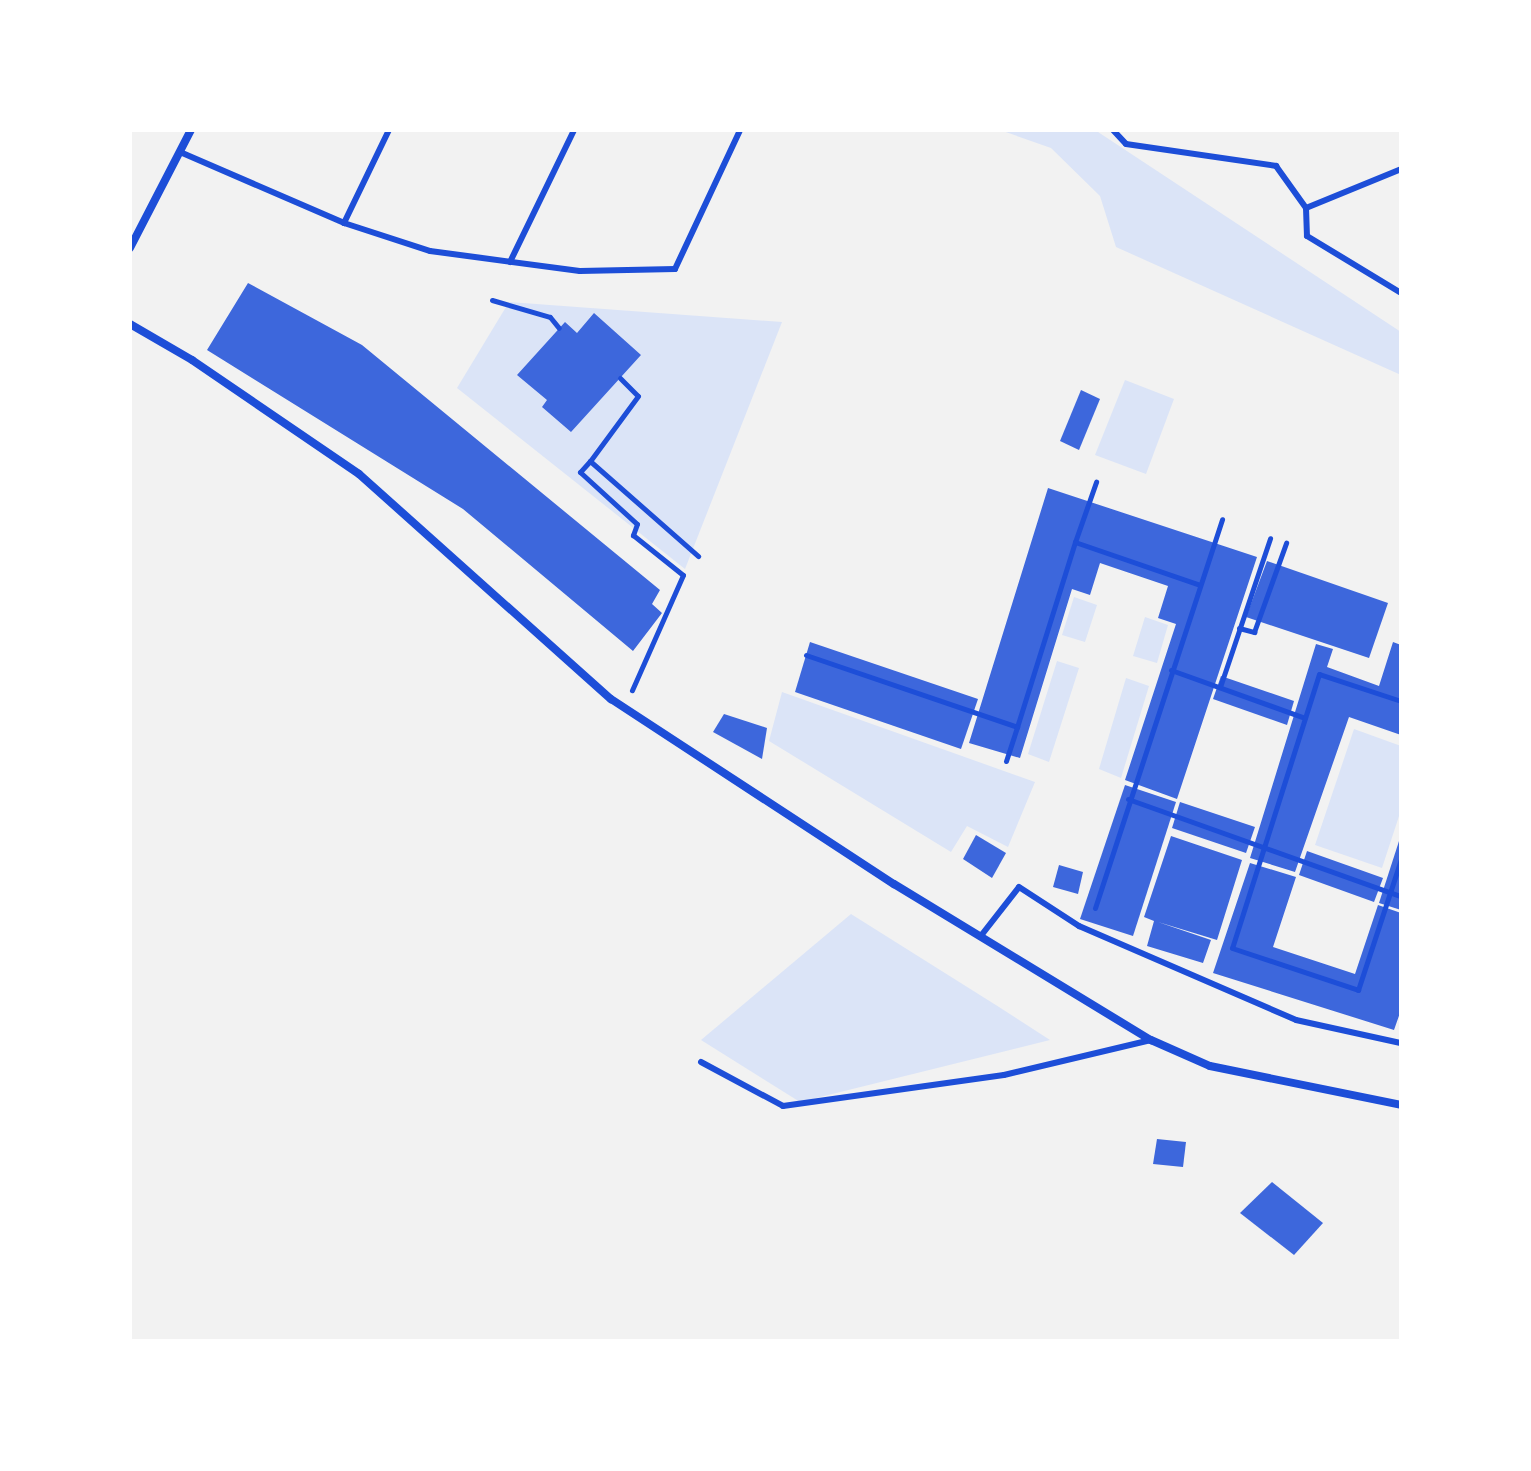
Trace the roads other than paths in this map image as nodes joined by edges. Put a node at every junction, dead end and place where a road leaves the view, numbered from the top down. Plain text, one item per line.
1 (191, 130) edge
2 (389, 130) edge
3 (574, 130) edge
4 (740, 130) edge
5 (1113, 130) edge
6 (180, 152) junction
7 (1401, 169) edge
8 (1306, 208) junction
9 (344, 223) junction
10 (130, 248) edge
11 (510, 262) junction
12 (1401, 293) edge
13 (130, 324) edge
14 (980, 937) junction
15 (1151, 1040) junction
16 (1401, 1043) edge
17 (701, 1062) dead end
18 (1401, 1105) edge

1 - 6 street
2 - 9 lane
3 - 11 lane
4 - 11 lane
5 - 8 lane
6 - 9 lane
6 - 10 street
7 - 8 lane
8 - 12 lane
9 - 11 lane
13 - 14 street
14 - 15 street
14 - 16 lane
15 - 17 lane
15 - 18 street

